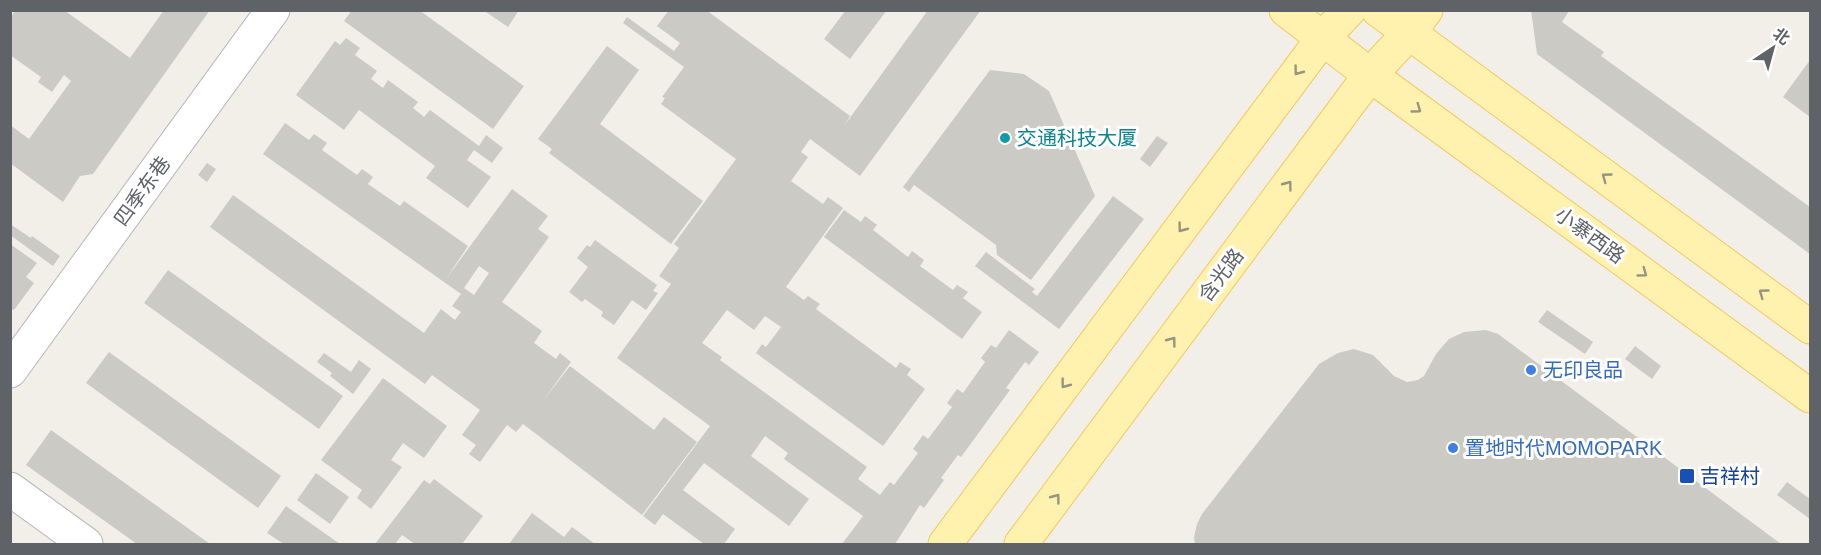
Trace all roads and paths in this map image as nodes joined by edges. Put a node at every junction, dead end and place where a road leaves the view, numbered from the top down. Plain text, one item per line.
1 (273, 10) edge
2 (1286, 10) edge
3 (1349, 10) edge
4 (1378, 10) edge
5 (1418, 22) edge
6 (1323, 38) junction
7 (1370, 75) junction
8 (1810, 327) edge
9 (10, 370) edge
10 (1810, 396) edge
11 (10, 489) edge
12 (86, 544) edge
13 (945, 544) edge
14 (1021, 544) edge

1 - 9 street, 四季东巷
2 - 6 main road, 小寨西路
3 - 6 main road
4 - 5 main road
5 - 7 main road, 含光路
8 -> 5 main road
6 - 7 main road, 小寨西路
6 -> 13 main road
7 -> 10 main road, 小寨西路
14 -> 7 main road, 含光路
11 - 12 street

